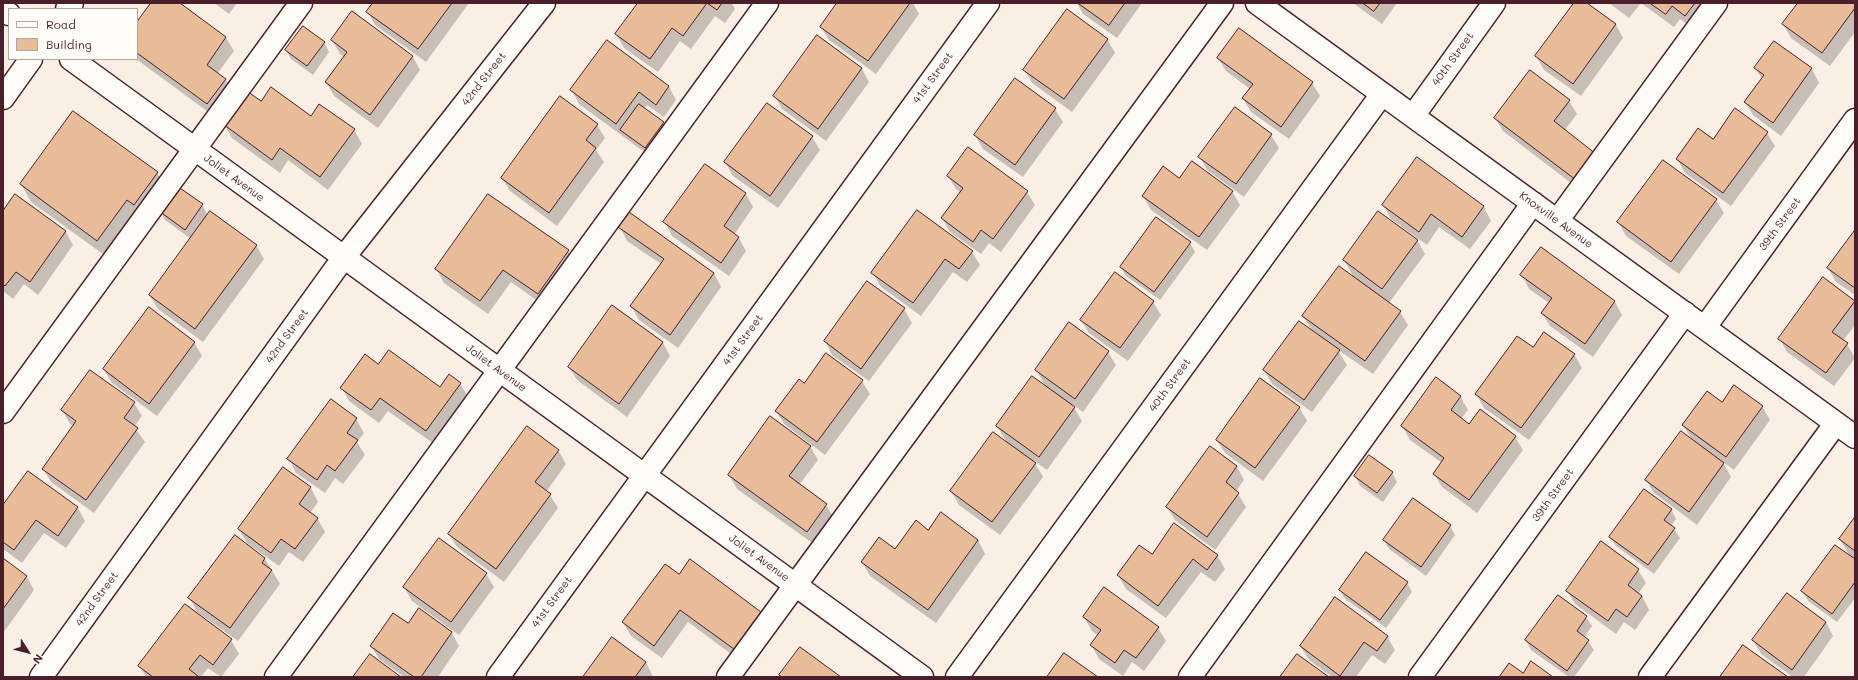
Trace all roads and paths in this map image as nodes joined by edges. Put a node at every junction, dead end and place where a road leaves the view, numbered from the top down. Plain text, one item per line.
1 (301, 3) edge
2 (544, 3) edge
3 (767, 3) edge
4 (988, 3) edge
5 (1222, 3) edge
6 (1494, 3) edge
7 (1716, 3) edge
8 (1264, 5) edge
9 (30, 60) edge
10 (72, 60) edge
11 (1382, 94) junction
12 (3, 98) edge
13 (1412, 116) junction
14 (1855, 120) edge
15 (195, 149) junction
16 (1533, 203) junction
17 (1557, 221) junction
18 (344, 257) junction
19 (1685, 313) junction
20 (1705, 328) junction
21 (499, 370) junction
22 (3, 412) edge
23 (1849, 430) edge
24 (644, 476) junction
25 (795, 585) junction
26 (41, 677) edge
27 (276, 677) edge
28 (498, 677) edge
29 (728, 677) edge
30 (922, 677) edge
31 (957, 677) edge
32 (1190, 677) edge
33 (1420, 677) edge
34 (1650, 677) edge

1 - 15 street
2 - 18 street, 42nd Street
3 - 21 street
4 - 24 street, 41st Street
5 - 25 street
6 - 13 street, 40th Street
7 - 17 street
8 - 11 street, Knoxville Avenue
9 - 12 street
10 - 15 street, Joliet Avenue
11 - 13 street, Knoxville Avenue
11 - 31 street, 40th Street
13 - 16 street, Knoxville Avenue
14 - 20 street, 39th Street
15 - 18 street, Joliet Avenue
15 - 22 street
16 - 17 street, Knoxville Avenue
16 - 32 street
17 - 19 street, Knoxville Avenue
18 - 21 street, Joliet Avenue
18 - 26 street, 42nd Street
19 - 20 street, Knoxville Avenue
19 - 33 street, 39th Street
20 - 23 street, Knoxville Avenue
21 - 24 street, Joliet Avenue
21 - 27 street
23 - 34 street
24 - 25 street, Joliet Avenue
24 - 28 street, 41st Street
25 - 29 street
25 - 30 street, Joliet Avenue

